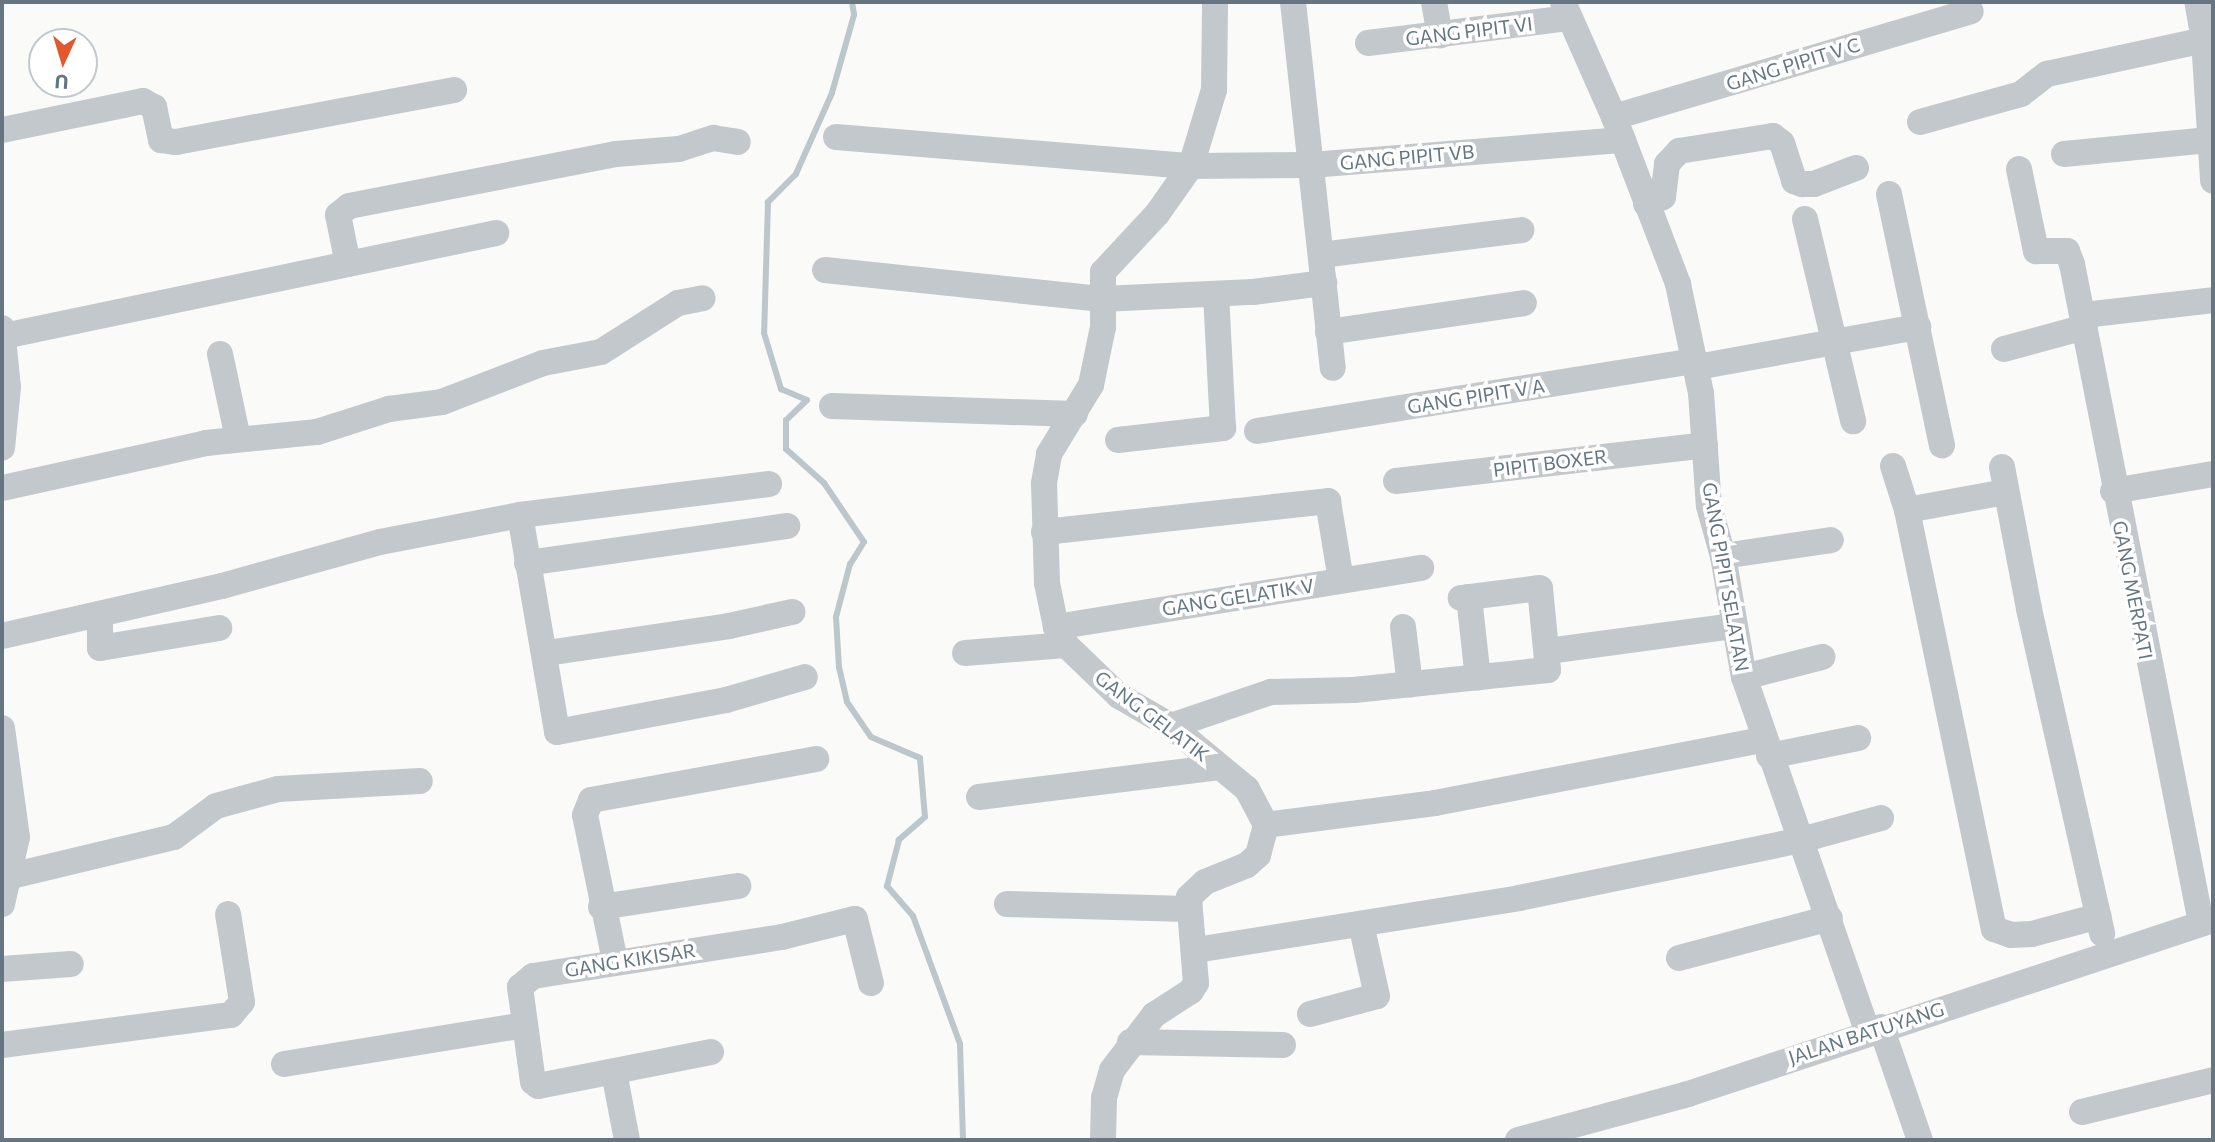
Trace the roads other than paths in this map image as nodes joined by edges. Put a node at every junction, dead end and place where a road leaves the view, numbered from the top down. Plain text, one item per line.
1 (1215, 2) edge
2 (1293, 2) edge
3 (1434, 2) edge
4 (2197, 2) edge
5 (1566, 10) edge
6 (1971, 10) dead end
7 (1440, 35) junction
8 (2208, 40) edge
9 (1368, 43) dead end
10 (454, 89) dead end
11 (1920, 122) dead end
12 (1618, 128) junction
13 (2, 130) edge
14 (836, 137) dead end
15 (2209, 140) junction
16 (738, 142) dead end
17 (2064, 154) dead end
18 (1311, 164) junction
19 (1191, 166) junction
20 (1856, 168) dead end
21 (2019, 169) dead end
22 (2213, 181) edge
23 (1889, 194) dead end
24 (1646, 204) junction
25 (1805, 219) dead end
26 (1521, 230) dead end
27 (496, 233) dead end
28 (1321, 255) junction
29 (348, 264) junction
30 (825, 270) dead end
31 (1324, 283) junction
32 (1216, 295) junction
33 (703, 298) dead end
34 (1102, 299) junction
35 (2213, 300) edge
36 (1524, 303) dead end
37 (2085, 321) junction
38 (1918, 327) junction
39 (3, 332) edge
40 (1328, 332) junction
41 (1832, 343) junction
42 (2004, 349) dead end
43 (220, 354) dead end
44 (1696, 364) junction
45 (1334, 368) dead end
46 (832, 406) dead end
47 (1074, 414) junction
48 (1853, 421) dead end
49 (1256, 431) dead end
50 (238, 439) junction
51 (1118, 440) dead end
52 (1705, 445) junction
53 (1942, 445) dead end
54 (2, 448) edge
55 (1893, 466) dead end
56 (2213, 474) edge
57 (1396, 481) dead end
58 (769, 484) dead end
59 (2, 488) edge
60 (2113, 491) junction
61 (1906, 510) junction
62 (520, 515) junction
63 (787, 526) dead end
64 (1044, 532) junction
65 (1831, 540) dead end
66 (1723, 556) junction
67 (527, 563) junction
68 (1421, 568) dead end
69 (1341, 580) junction
70 (792, 612) dead end
71 (100, 614) junction
72 (1403, 626) dead end
73 (1734, 626) junction
74 (219, 628) dead end
75 (2, 636) edge
76 (1061, 636) junction
77 (1548, 651) junction
78 (547, 653) junction
79 (965, 653) dead end
80 (1822, 657) dead end
81 (805, 677) dead end
82 (1744, 677) junction
83 (1478, 678) junction
84 (1410, 685) junction
85 (1171, 726) junction
86 (2, 728) edge
87 (1858, 738) dead end
88 (1766, 748) junction
89 (816, 759) dead end
90 (1219, 767) junction
91 (420, 781) dead end
92 (979, 797) dead end
93 (1881, 818) dead end
94 (1266, 825) junction
95 (1801, 840) junction
96 (11, 876) junction
97 (738, 887) dead end
98 (2, 904) edge
99 (1007, 904) dead end
100 (601, 906) junction
101 (1187, 909) junction
102 (228, 914) dead end
103 (2099, 916) junction
104 (1830, 918) junction
105 (2207, 922) edge
106 (1361, 924) junction
107 (1196, 950) junction
108 (2106, 953) junction
109 (1679, 958) dead end
110 (615, 961) junction
111 (71, 964) dead end
112 (2, 968) edge
113 (871, 983) dead end
114 (1310, 1014) dead end
115 (524, 1025) junction
116 (1874, 1029) junction
117 (1130, 1042) junction
118 (2, 1045) edge
119 (1283, 1045) dead end
120 (710, 1052) dead end
121 (284, 1064) dead end
122 (614, 1072) junction
123 (2213, 1080) edge
124 (2082, 1112) dead end
125 (627, 1140) edge
126 (1102, 1140) edge
127 (1518, 1140) edge
128 (1920, 1140) edge

1 - 19 street
2 - 18 street
3 - 7 street
4 - 8 street
5 - 7 street, GANG PIPIT VI
5 - 12 street, GANG PIPIT SELATAN
6 - 12 street, GANG PIPIT V C
7 - 9 street, GANG PIPIT VI
8 - 11 street
8 - 15 street
10 - 13 street
12 - 18 street, GANG PIPIT VB
12 - 24 street, GANG PIPIT SELATAN
14 - 19 street, GANG PIPIT VB
15 - 17 street
15 - 22 street
16 - 29 street
18 - 19 street, GANG PIPIT VB
18 - 28 street
19 - 34 street
20 - 24 street
21 - 37 street, GANG MERPATI
23 - 38 street
24 - 44 street, GANG PIPIT SELATAN
25 - 41 street
26 - 28 street
27 - 29 street
28 - 31 street
29 - 39 street
30 - 34 street
31 - 32 street
31 - 40 street
32 - 34 street
32 - 51 street
33 - 50 street
34 - 47 street
35 - 37 street
36 - 40 street
37 - 42 street
37 - 60 street, GANG MERPATI
38 - 41 street, GANG PIPIT V A
38 - 53 street
39 - 54 street
40 - 45 street
41 - 44 street, GANG PIPIT V A
41 - 48 street
43 - 50 street
44 - 49 street, GANG PIPIT V A
44 - 52 street, GANG PIPIT SELATAN
46 - 47 street
47 - 64 street
50 - 59 street
52 - 57 street, PIPIT BOXER
52 - 66 street, GANG PIPIT SELATAN
55 - 61 street
56 - 60 street
58 - 62 street
60 - 105 street, GANG MERPATI
61 - 103 street
61 - 103 street
62 - 67 street
62 - 71 street
63 - 67 street
64 - 69 street
64 - 76 street
65 - 66 street
66 - 73 street, GANG PIPIT SELATAN
67 - 78 street
68 - 69 street, GANG GELATIK V
69 - 76 street, GANG GELATIK V
70 - 78 street
71 - 74 street
71 - 75 street
72 - 84 street
73 - 77 street
73 - 82 street, GANG PIPIT SELATAN
76 - 79 street, GANG GELATIK V
76 - 85 street, GANG GELATIK
77 - 83 street
77 - 83 street
78 - 81 street
80 - 82 street
82 - 88 street, GANG PIPIT SELATAN
83 - 84 street
84 - 85 street
85 - 90 street, GANG GELATIK
86 - 96 street
87 - 88 street
88 - 94 street
88 - 95 street, GANG PIPIT SELATAN
89 - 100 street
90 - 92 street
90 - 94 street, GANG GELATIK
91 - 96 street
93 - 95 street
94 - 101 street
95 - 104 street, GANG PIPIT SELATAN
95 - 106 street
96 - 98 street
97 - 100 street
99 - 101 street
100 - 110 street
101 - 107 street
102 - 118 street
103 - 108 street
104 - 109 street
104 - 116 street, GANG PIPIT SELATAN
105 - 108 street, JALAN BATUYANG
106 - 107 street
106 - 114 street
107 - 117 street
108 - 116 street, JALAN BATUYANG
110 - 113 street, GANG KIKISAR
110 - 115 street, GANG KIKISAR
111 - 112 street
115 - 121 street
115 - 122 street, GANG KIKISAR
116 - 127 street, JALAN BATUYANG
116 - 128 street, GANG PIPIT SELATAN
117 - 119 street
117 - 126 street
120 - 122 street, GANG KIKISAR
122 - 125 street
123 - 124 street

